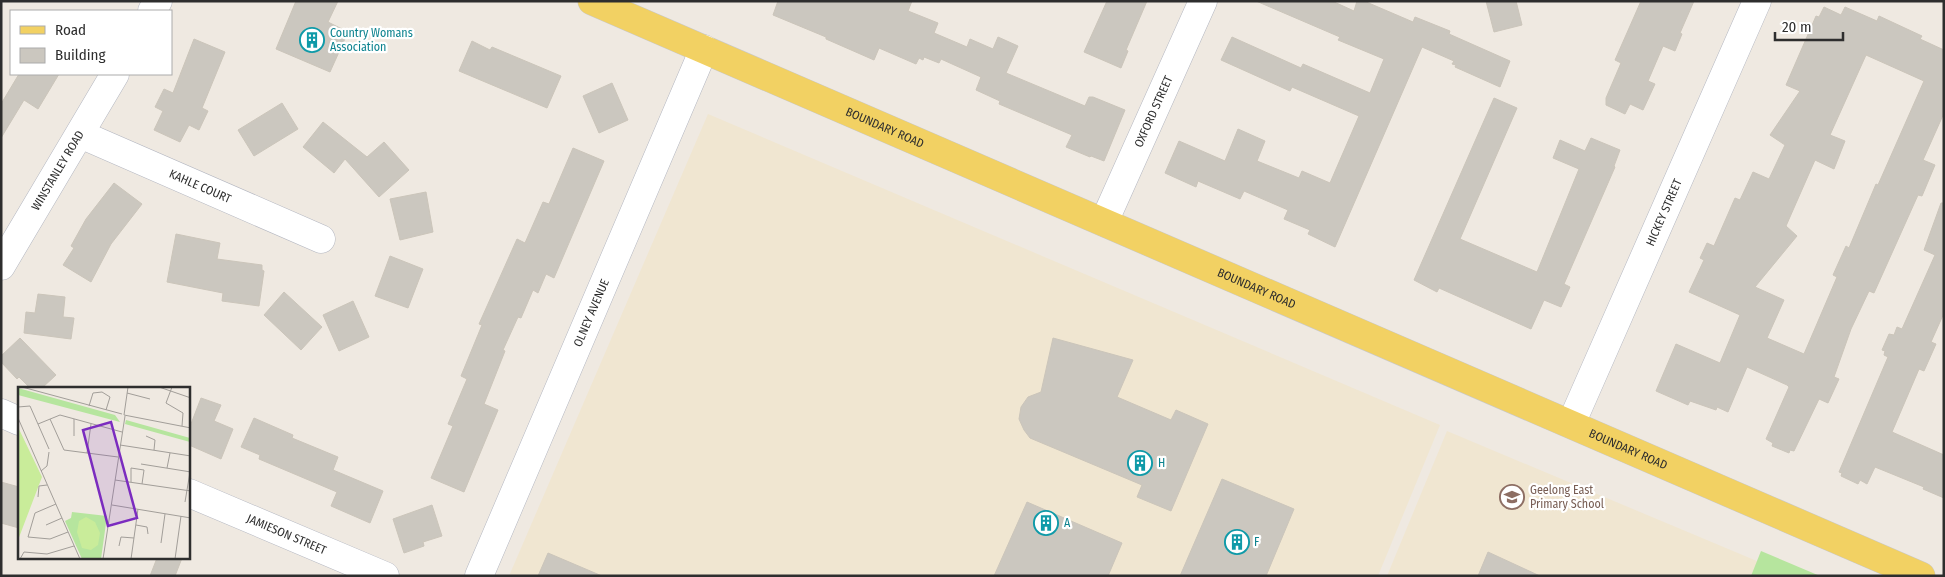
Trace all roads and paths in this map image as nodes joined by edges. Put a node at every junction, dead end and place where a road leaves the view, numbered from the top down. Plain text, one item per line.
1 (592, 1) edge
2 (1203, 1) edge
3 (1757, 1) edge
4 (704, 49) junction
5 (114, 75) edge
6 (80, 134) junction
7 (1104, 222) junction
8 (321, 238) dead end
9 (1, 266) edge
10 (1, 413) edge
11 (18, 421) edge
12 (1571, 424) junction
13 (190, 493) edge
14 (384, 576) edge
15 (479, 576) edge
16 (1921, 576) edge

1 - 4 main road, BOUNDARY ROAD
2 - 7 street, OXFORD STREET
3 - 12 street, HICKEY STREET
4 - 7 main road, BOUNDARY ROAD
4 - 15 street, OLNEY AVENUE
5 - 6 street, WINSTANLEY ROAD
6 - 8 street, KAHLE COURT
6 - 9 street, WINSTANLEY ROAD
7 - 12 main road, BOUNDARY ROAD
10 - 11 street
12 - 16 main road, BOUNDARY ROAD
13 - 14 street, JAMIESON STREET

